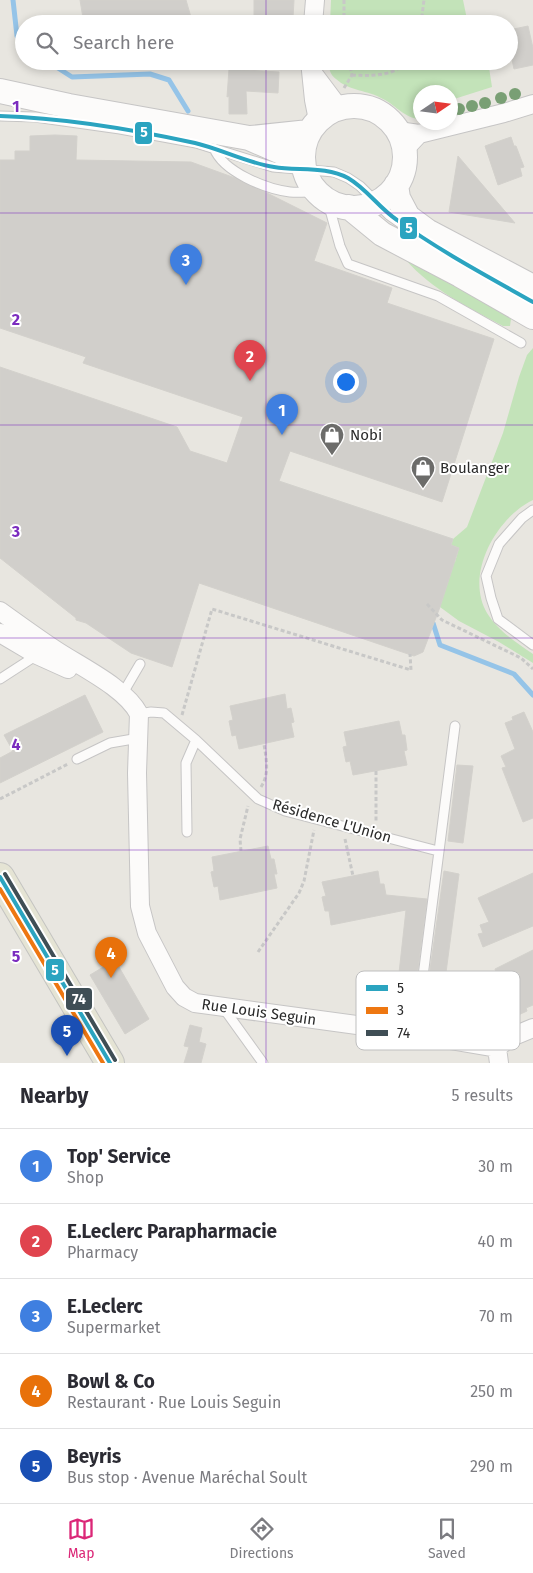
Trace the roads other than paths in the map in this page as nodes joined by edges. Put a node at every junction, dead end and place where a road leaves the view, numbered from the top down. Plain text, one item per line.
1 (316, 0) edge
2 (314, 15) edge
3 (311, 70) edge
4 (314, 70) edge
5 (0, 91) edge
6 (341, 99) junction
7 (533, 104) edge
8 (0, 116) edge
9 (314, 126) junction
10 (249, 138) junction
11 (407, 138) junction
12 (214, 148) junction
13 (304, 163) junction
14 (396, 185) junction
15 (331, 199) junction
16 (376, 203) junction
17 (435, 262) junction
18 (476, 270) junction
19 (533, 287) edge
20 (533, 302) edge
21 (533, 317) edge
22 (521, 343) dead end
23 (533, 510) edge
24 (0, 611) edge
25 (20, 626) junction
26 (0, 633) edge
27 (533, 645) edge
28 (37, 655) junction
29 (140, 664) dead end
30 (0, 679) edge
31 (123, 693) junction
32 (139, 714) junction
33 (455, 726) dead end
34 (139, 738) junction
35 (196, 740) junction
36 (78, 759) road end
37 (187, 832) dead end
38 (438, 851) junction
39 (0, 877) edge
40 (0, 909) edge
41 (424, 971) edge
42 (222, 1006) junction
43 (356, 1025) edge
44 (533, 1028) edge
45 (520, 1033) edge
46 (476, 1050) edge
47 (498, 1055) edge
48 (90, 1063) edge
49 (110, 1063) edge
50 (262, 1063) edge

1 - 2 street
3 - 9 street
4 - 6 street
5 - 10 street
6 - 9 street
6 - 11 street
7 - 11 street
8 - 12 lane
9 - 10 street
9 - 13 street
10 - 13 street
11 - 14 street
12 - 13 lane
12 - 15 lane
13 - 15 street
13 - 16 lane
14 - 16 street
14 - 19 street
15 - 16 street
15 - 17 street
15 - 22 lane
16 - 18 lane
17 - 18 lane
17 - 21 street
18 - 20 lane
23 - 27 lane
24 - 25 street
25 - 28 street
25 - 31 street
26 - 28 street
28 - 30 lane
28 - 31 street
29 - 31 lane
31 - 32 street
32 - 34 street, Rue Louis Seguin
32 - 35 lane, Résidence L'Union
33 - 38 lane
34 - 36 lane
34 - 42 street, Rue Louis Seguin
35 - 37 lane
35 - 38 lane, Résidence L'Union
38 - 41 lane
39 - 49 main road
40 - 48 main road
42 - 43 street, Rue Louis Seguin
42 - 50 lane
44 - 45 street, Rue Louis Seguin
46 - 47 street, Rue Louis Seguin

